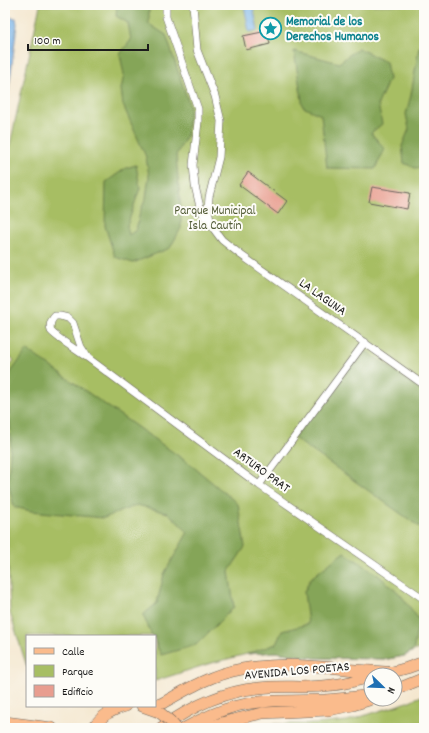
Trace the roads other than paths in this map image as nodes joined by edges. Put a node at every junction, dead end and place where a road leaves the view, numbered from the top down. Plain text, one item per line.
1 (166, 5) edge
2 (193, 5) edge
3 (212, 225) junction
4 (365, 342) junction
5 (88, 358) junction
6 (424, 385) edge
7 (259, 485) junction
8 (424, 599) edge
9 (424, 662) edge
10 (403, 669) edge
11 (363, 671) edge
12 (424, 678) edge
13 (363, 679) edge
14 (403, 687) edge
15 (363, 696) edge
16 (363, 702) edge
17 (156, 706) edge
18 (122, 707) edge
19 (151, 707) edge
20 (5, 722) edge
21 (93, 726) edge
22 (52, 728) edge
23 (161, 728) edge
24 (176, 728) edge
25 (185, 728) edge
26 (205, 728) edge

1 - 3 street, LA LAGUNA
2 - 3 street, LA LAGUNA
3 - 4 street, LA LAGUNA
4 - 6 street, LA LAGUNA
4 - 7 street
5 - 5 street, ARTURO PRAT
5 - 7 street, ARTURO PRAT
7 - 8 street, ARTURO PRAT
9 - 10 main road
11 - 17 main road
12 - 14 main road
13 - 23 main road, AVENIDA LOS POETAS
15 - 25 main road, AVENIDA LOS POETAS
16 - 26 main road
18 - 21 main road
19 - 24 main road, bridge
20 - 22 main road

